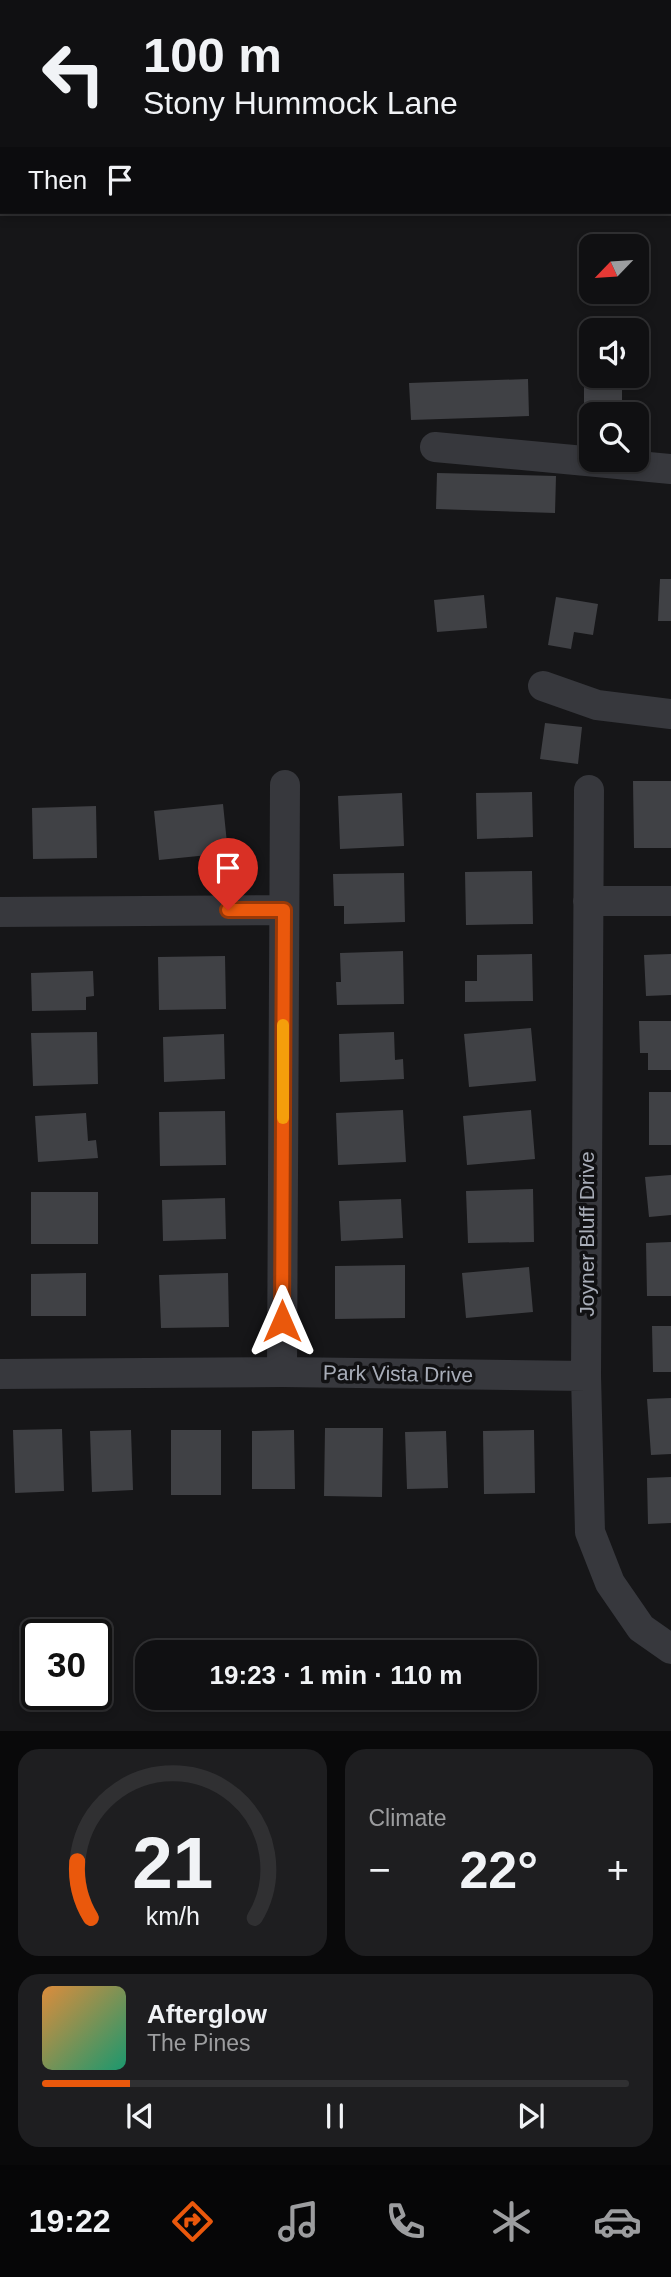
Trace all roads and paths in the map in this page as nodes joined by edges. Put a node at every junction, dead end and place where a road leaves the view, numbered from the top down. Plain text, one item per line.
1 (435, 447) dead end
2 (671, 469) edge
3 (543, 686) dead end
4 (671, 714) edge
5 (285, 785) dead end
6 (589, 790) dead end
7 (588, 901) junction
8 (671, 901) edge
9 (284, 910) junction
10 (0, 912) edge
11 (282, 1372) junction
12 (0, 1374) edge
13 (586, 1376) junction
14 (671, 1649) edge

1 - 2 street
3 - 4 street
5 - 9 street
6 - 7 street, Joyner Bluff Drive
7 - 8 street
7 - 13 street, Joyner Bluff Drive
9 - 10 street
9 - 11 street
11 - 12 street, Park Vista Drive
11 - 13 street, Park Vista Drive
13 - 14 street, Joyner Bluff Drive

